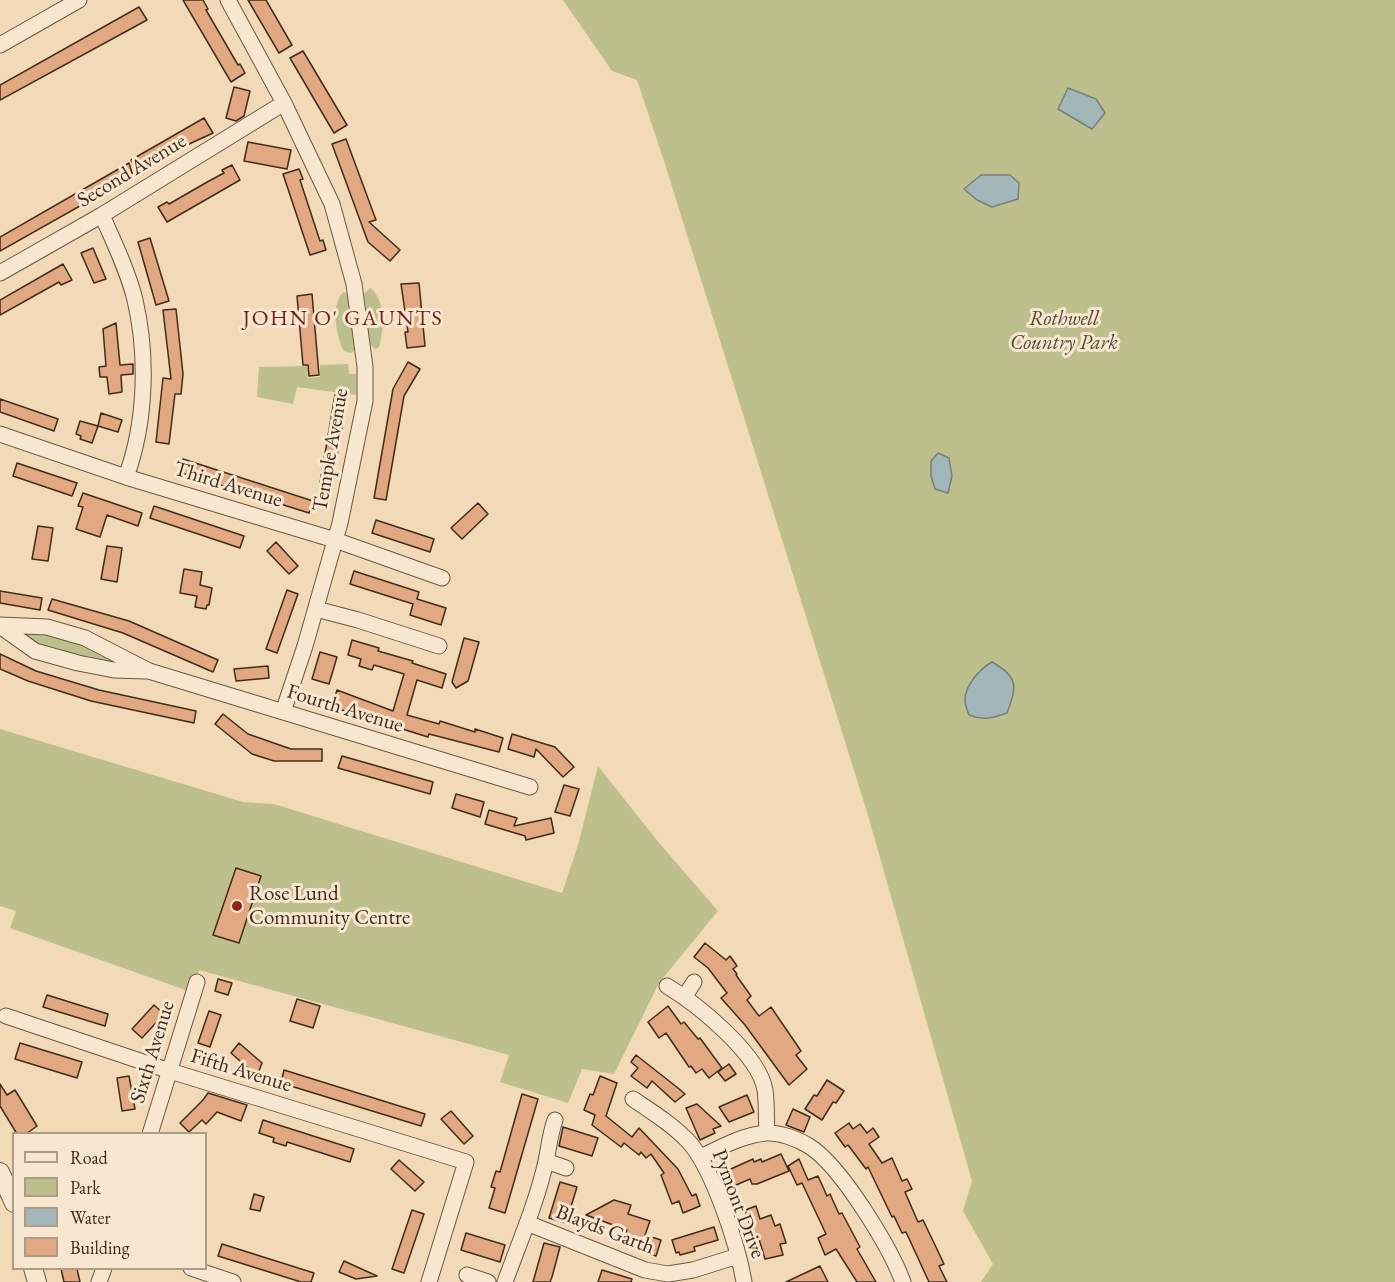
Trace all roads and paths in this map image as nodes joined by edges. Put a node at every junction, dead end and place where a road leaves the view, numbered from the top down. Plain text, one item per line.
1 (79, 0) edge
2 (228, 0) edge
3 (2, 38) edge
4 (285, 103) junction
5 (102, 215) junction
6 (0, 273) edge
7 (0, 434) edge
8 (126, 477) junction
9 (336, 540) junction
10 (442, 578) dead end
11 (316, 609) junction
12 (0, 626) edge
13 (439, 646) dead end
14 (149, 671) junction
15 (283, 712) junction
16 (530, 787) dead end
17 (197, 982) dead end
18 (694, 982) dead end
19 (667, 986) dead end
20 (685, 996) junction
21 (6, 1016) dead end
22 (170, 1071) junction
23 (633, 1099) dead end
24 (555, 1120) dead end
25 (151, 1132) edge
26 (767, 1133) junction
27 (701, 1157) junction
28 (546, 1161) junction
29 (566, 1168) dead end
30 (0, 1172) edge
31 (12, 1199) edge
32 (527, 1223) junction
33 (738, 1256) junction
34 (194, 1270) edge
35 (467, 1275) dead end
36 (644, 1276) edge
37 (234, 1282) edge
38 (429, 1282) edge
39 (488, 1282) edge
40 (506, 1282) edge
41 (744, 1282) edge
42 (903, 1282) edge

1 - 3 street
2 - 4 street, Temple Avenue
4 - 5 street, Second Avenue
4 - 9 street, Temple Avenue
5 - 6 street, Second Avenue
5 - 8 street
7 - 8 street, Third Avenue
8 - 9 street, Third Avenue
9 - 10 street, Third Avenue
9 - 11 street, Temple Avenue
11 - 13 street
11 - 15 street, Temple Avenue
12 - 14 street, Fourth Avenue
12 - 14 street, Fourth Avenue
14 - 15 street, Fourth Avenue
15 - 16 street, Fourth Avenue
17 - 22 street, Sixth Avenue
18 - 20 street
19 - 20 street
20 - 26 street
21 - 22 street, Fifth Avenue
22 - 25 street, Sixth Avenue
22 - 38 street, Fifth Avenue
23 - 27 street, Pymont Drive
24 - 28 street, Blayds Garth
26 - 27 street
26 - 42 street
27 - 33 street, Pymont Drive
28 - 29 street
28 - 32 street, Blayds Garth
30 - 31 street
32 - 36 street, Blayds Garth
32 - 40 street, Blayds Garth
33 - 36 street, Blayds Garth
33 - 41 street, Pymont Drive
34 - 37 street
35 - 39 street

